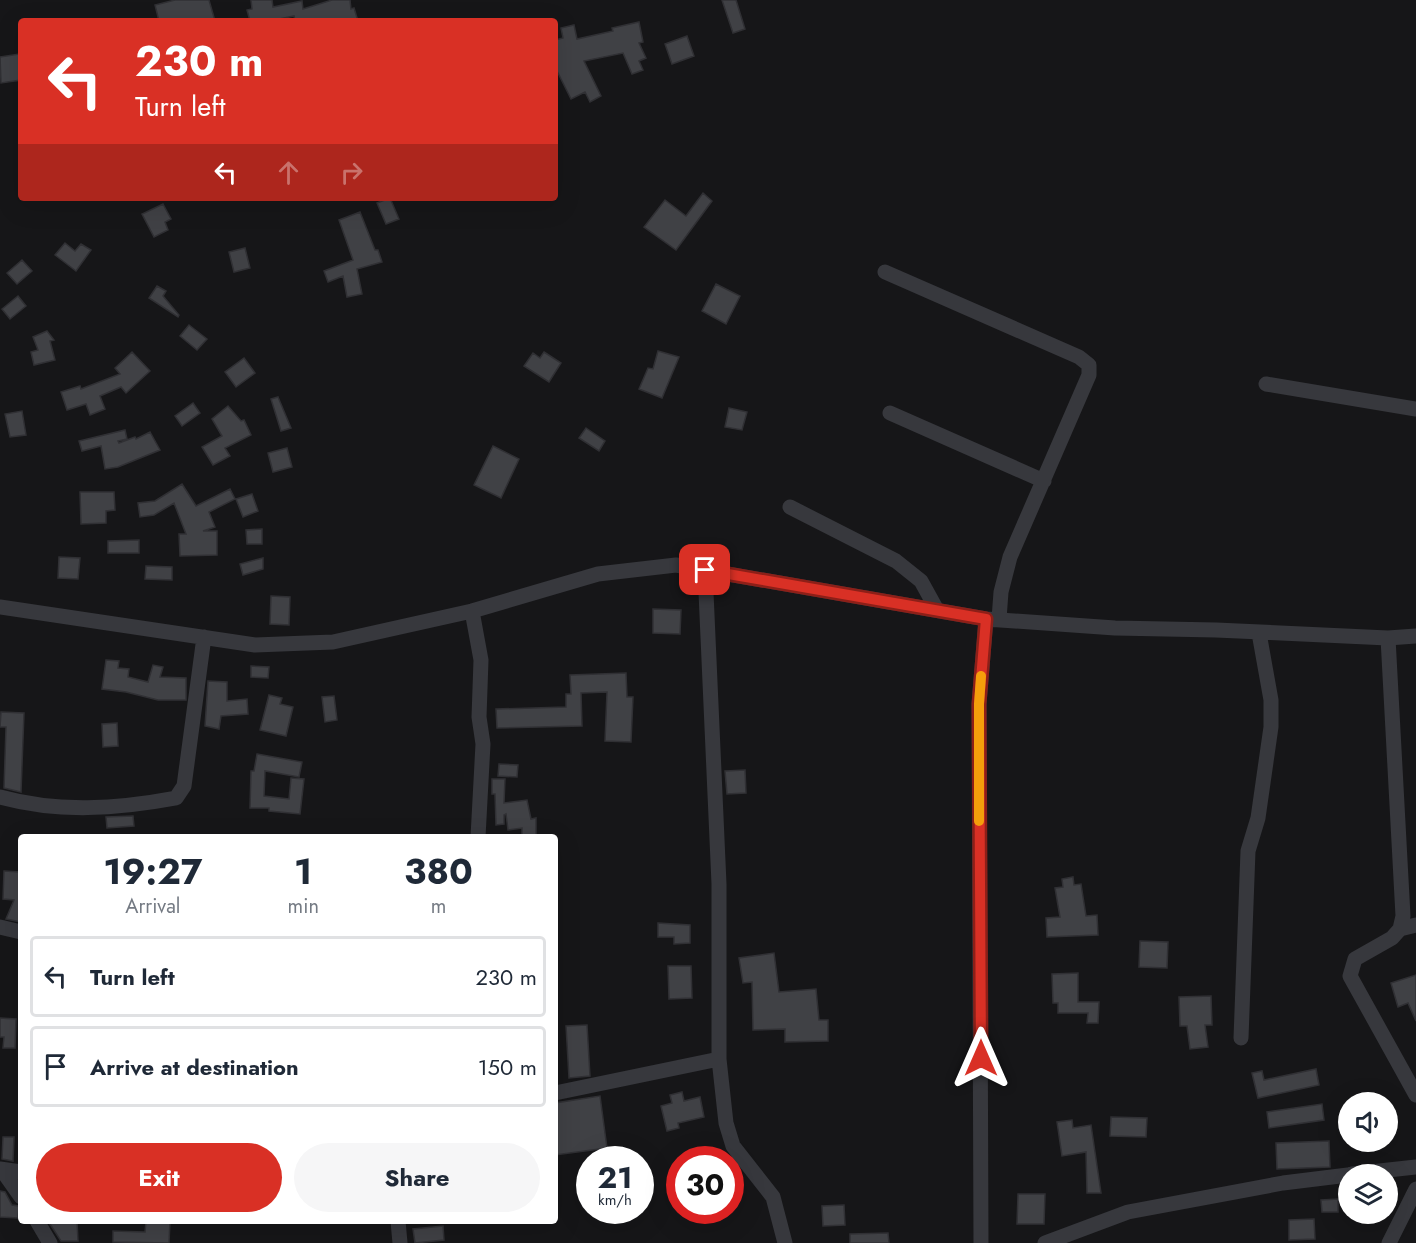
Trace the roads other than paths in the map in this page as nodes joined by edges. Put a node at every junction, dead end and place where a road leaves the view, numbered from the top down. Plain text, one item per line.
1 (885, 272) dead end
2 (1266, 384) dead end
3 (1416, 409) edge
4 (890, 413) dead end
5 (1044, 481) junction
6 (790, 507) dead end
7 (705, 570) junction
8 (0, 607) edge
9 (937, 610) junction
10 (472, 611) junction
11 (992, 619) junction
12 (1259, 633) junction
13 (1416, 636) edge
14 (204, 637) junction
15 (1388, 638) junction
16 (0, 797) edge
17 (478, 834) edge
18 (1416, 925) edge
19 (0, 927) edge
20 (1400, 929) junction
21 (18, 931) edge
22 (1241, 1038) dead end
23 (719, 1059) junction
24 (558, 1092) edge
25 (1416, 1095) edge
26 (1416, 1167) edge
27 (1, 1169) edge
28 (1398, 1169) edge
29 (18, 1172) edge
30 (1338, 1176) edge
31 (1416, 1190) edge
32 (18, 1193) edge
33 (39, 1224) edge
34 (398, 1224) edge
35 (50, 1243) edge
36 (400, 1243) edge
37 (785, 1243) edge
38 (981, 1243) edge
39 (1044, 1243) edge
40 (1389, 1243) edge

1 - 5 street
2 - 3 street
4 - 5 street
5 - 11 street
6 - 9 street
7 - 9 street
7 - 10 street
7 - 23 street
8 - 14 street
9 - 11 street
10 - 14 street
10 - 17 street
11 - 12 street
11 - 38 street
12 - 15 street
12 - 22 street
13 - 15 street
14 - 16 street
15 - 20 street
18 - 20 street
19 - 21 street
20 - 25 street
23 - 24 street
23 - 37 street
26 - 28 street
27 - 29 street
27 - 32 street
30 - 39 street
31 - 40 street
33 - 35 street
34 - 36 street

